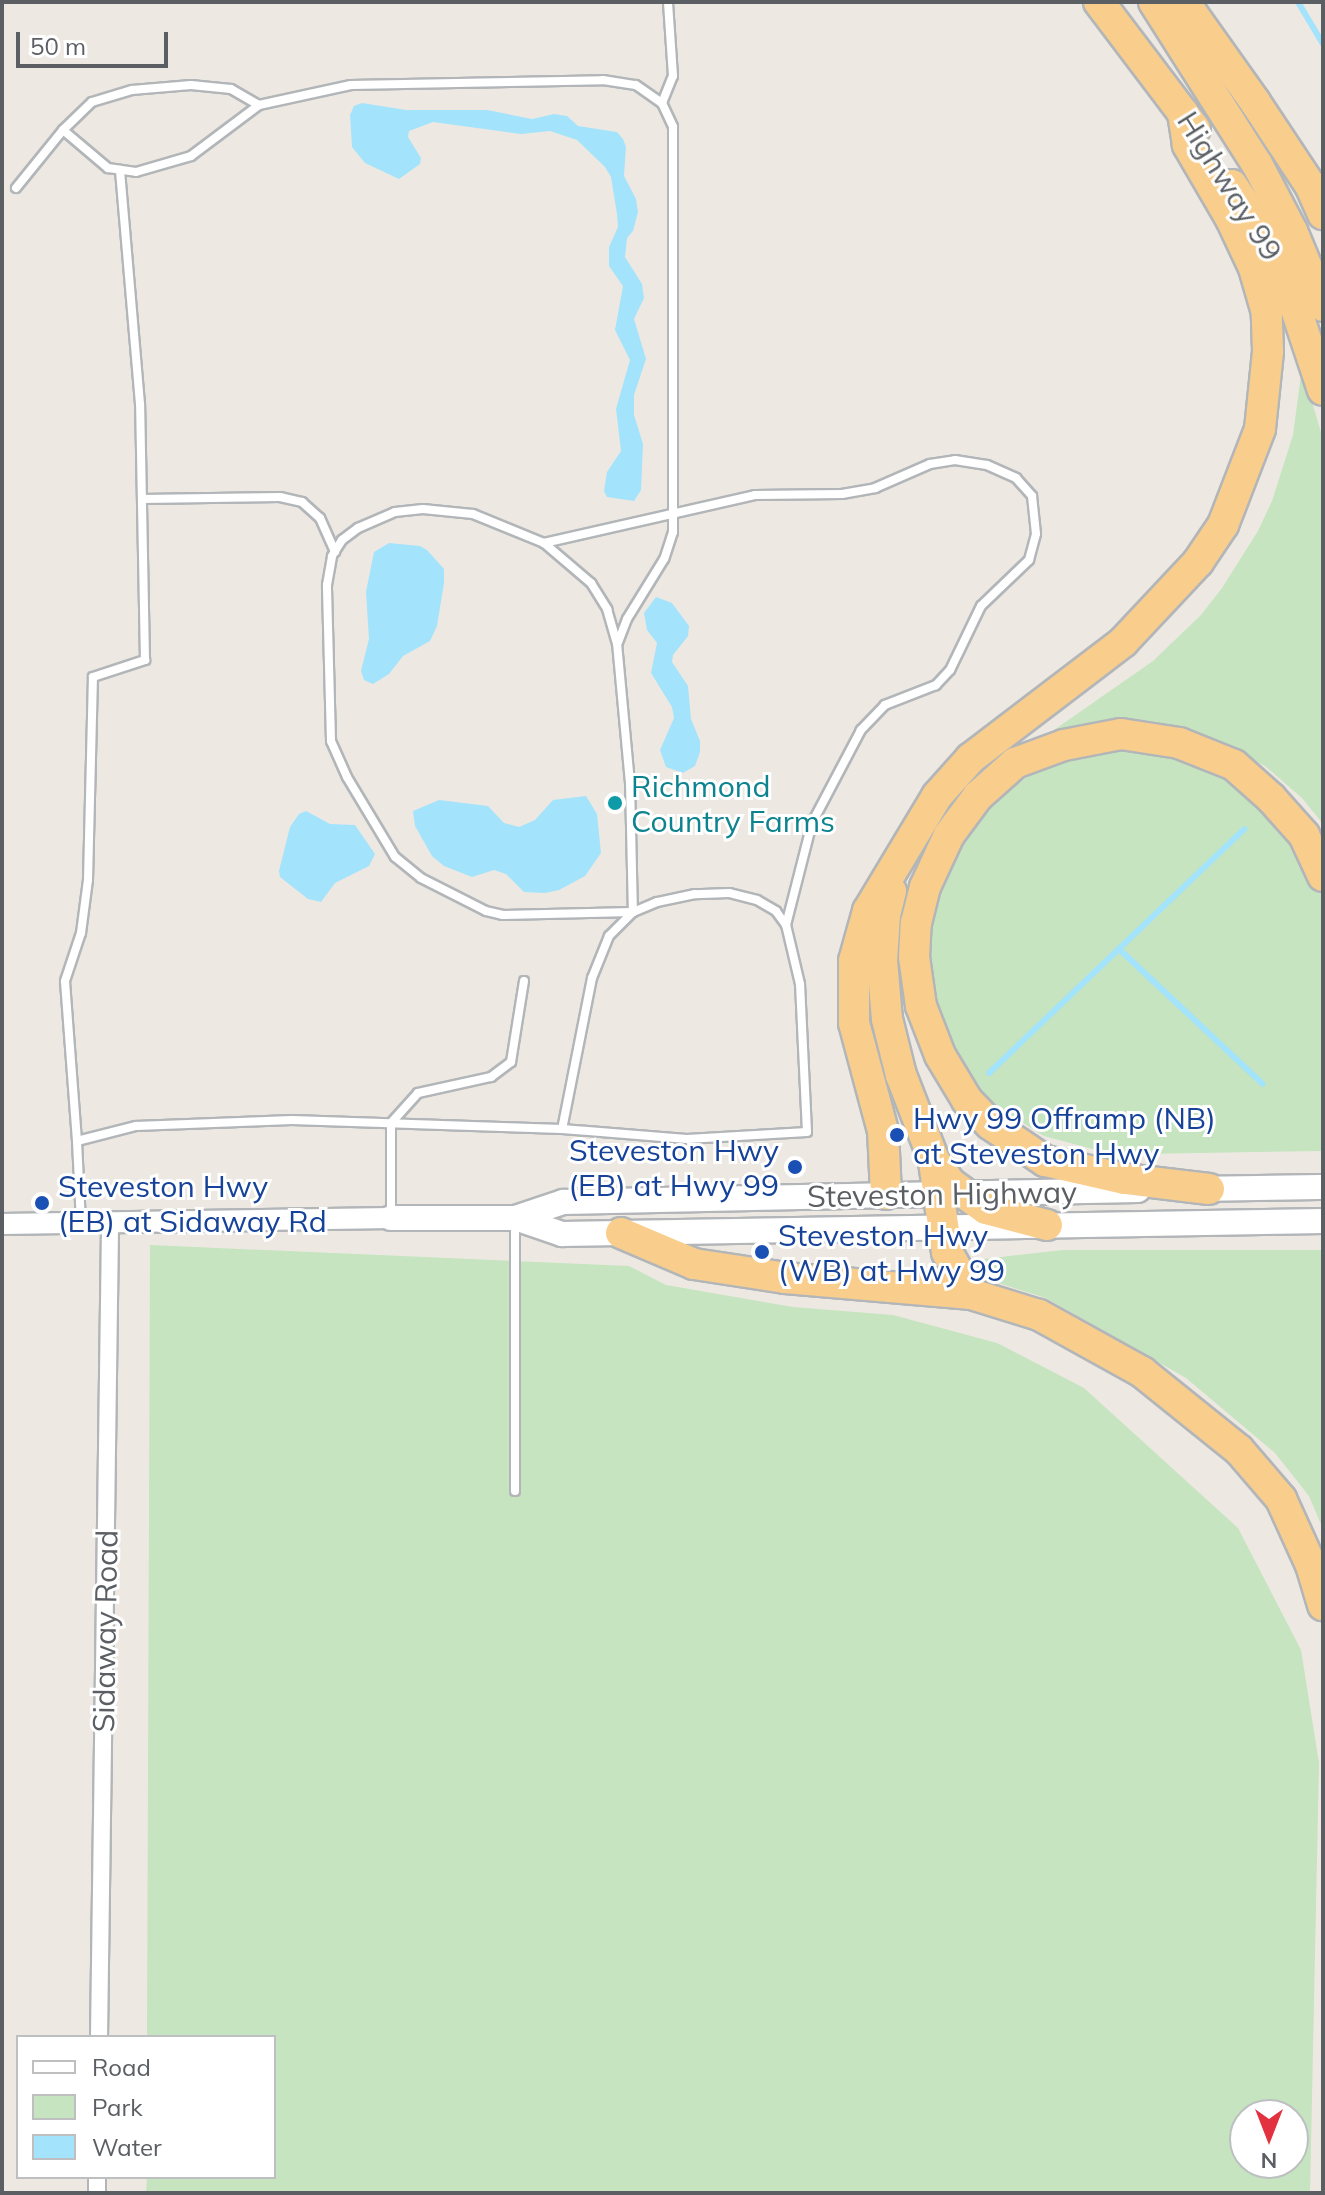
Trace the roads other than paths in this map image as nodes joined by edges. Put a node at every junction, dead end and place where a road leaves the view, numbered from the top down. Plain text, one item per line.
1 (668, 2) edge
2 (1099, 2) edge
3 (1137, 2) edge
4 (1154, 2) edge
5 (1184, 2) edge
6 (1213, 92) junction
7 (662, 103) junction
8 (259, 105) junction
9 (1183, 112) junction
10 (63, 130) junction
11 (120, 170) junction
12 (16, 188) dead end
13 (1323, 214) edge
14 (1323, 306) edge
15 (1323, 390) edge
16 (142, 499) junction
17 (674, 513) junction
18 (544, 543) junction
19 (335, 552) junction
20 (617, 643) junction
21 (898, 862) junction
22 (1323, 876) edge
23 (633, 912) junction
24 (786, 925) junction
25 (524, 981) dead end
26 (391, 1123) junction
27 (562, 1129) junction
28 (77, 1141) junction
29 (1311, 1187) edge
30 (1209, 1189) junction
31 (949, 1193) junction
32 (886, 1194) junction
33 (391, 1218) junction
34 (515, 1218) junction
35 (1312, 1222) edge
36 (2, 1224) edge
37 (81, 1224) junction
38 (110, 1224) junction
39 (1047, 1225) junction
40 (942, 1228) junction
41 (621, 1233) junction
42 (971, 1294) junction
43 (515, 1491) dead end
44 (1323, 1605) edge
45 (99, 2035) edge

1 - 7 lane
2 - 9 highway, Highway 99
3 - 6 highway
4 - 6 highway
5 - 13 highway
6 - 14 highway
7 - 8 lane
7 - 17 lane
8 - 10 lane
8 - 11 lane
9 - 15 highway, Highway 99
9 - 21 highway
10 - 11 lane
10 - 12 lane
11 - 16 lane
16 - 19 lane
16 - 28 lane
17 - 18 lane
17 - 20 lane
17 - 24 lane
18 - 19 lane
18 - 20 lane
19 - 23 lane
20 - 23 lane
21 - 31 highway
21 - 32 highway
22 - 30 highway
23 - 24 lane
23 - 27 lane
24 - 27 lane
25 - 26 lane
26 - 27 lane
26 - 28 lane
26 - 33 lane
28 - 37 lane
29 - 30 main road, Steveston Highway
30 - 31 main road, Steveston Highway
31 - 32 main road, Steveston Highway
31 - 39 highway
31 - 40 highway
32 - 34 main road, Steveston Highway
33 - 34 main road, Steveston Highway
33 - 38 street, Steveston Highway
34 - 41 main road, Steveston Highway
34 - 43 lane
35 - 39 main road, Steveston Highway
36 - 37 street, Steveston Highway
37 - 38 street, Steveston Highway
38 - 45 street, Sidaway Road
39 - 40 main road, Steveston Highway
40 - 41 main road, Steveston Highway
40 - 42 highway
41 - 42 highway
42 - 44 highway

